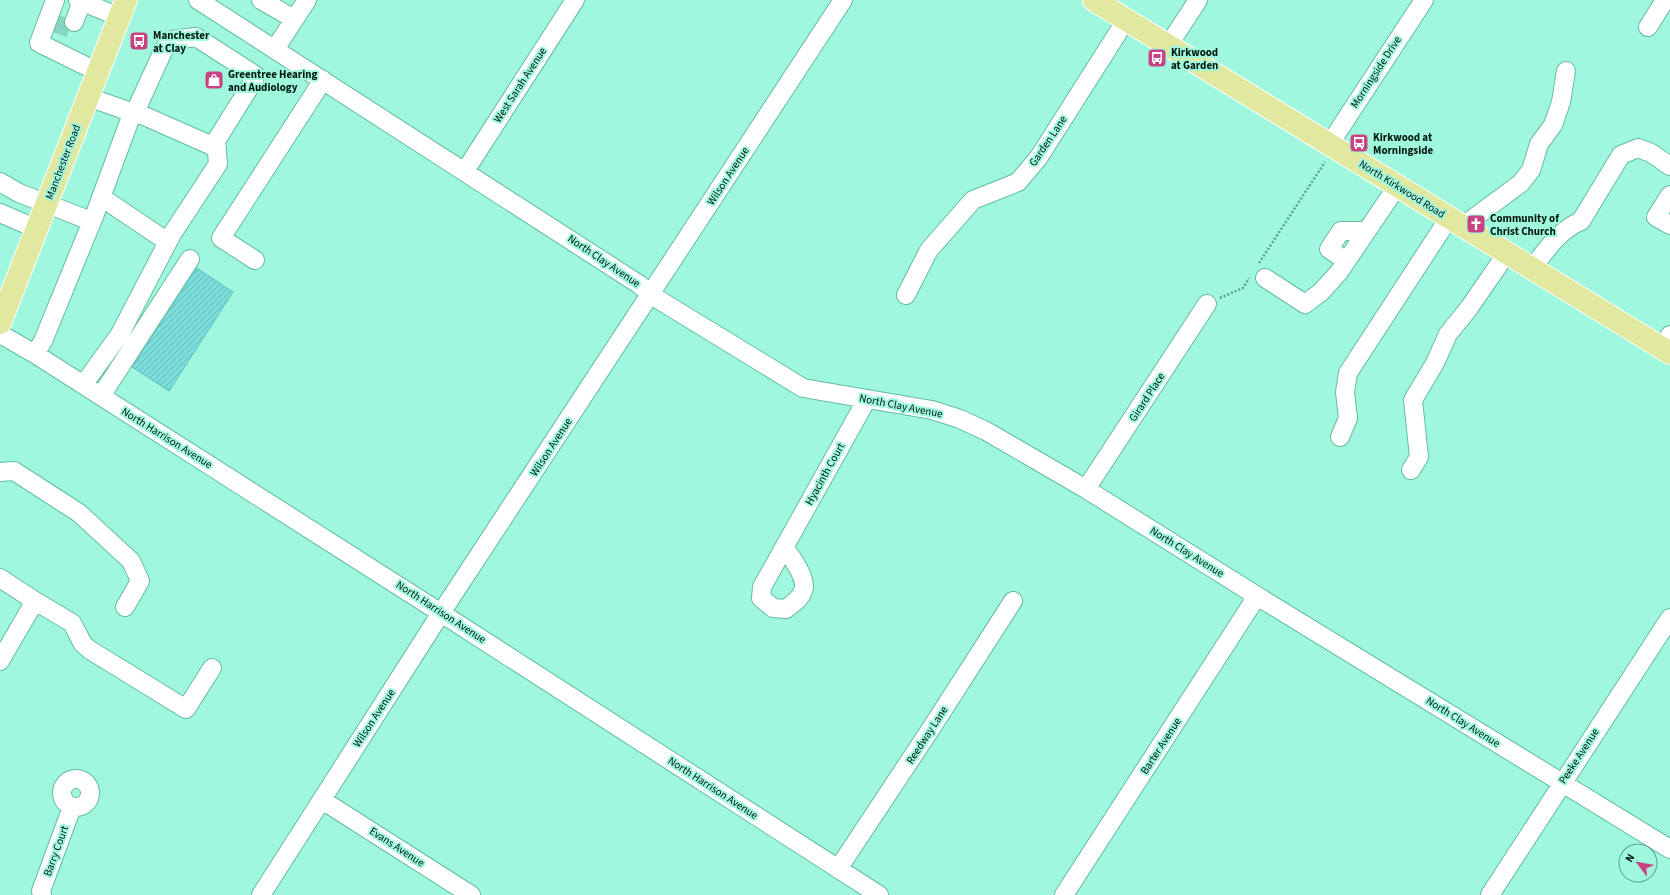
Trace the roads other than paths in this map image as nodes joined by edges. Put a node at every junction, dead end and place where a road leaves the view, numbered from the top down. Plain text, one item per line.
1 (261, 0) edge
2 (307, 0) edge
3 (575, 0) edge
4 (843, 0) edge
5 (1094, 0) edge
6 (1198, 0) edge
7 (1424, 0) edge
8 (1665, 0) edge
9 (200, 1) edge
10 (71, 6) edge
11 (122, 9) edge
12 (294, 19) junction
13 (1126, 20) junction
14 (1648, 27) dead end
15 (1168, 46) junction
16 (275, 49) junction
17 (1566, 71) dead end
18 (98, 72) junction
19 (323, 80) junction
20 (88, 97) junction
21 (133, 111) junction
22 (1331, 146) junction
23 (217, 148) junction
24 (1670, 166) edge
25 (465, 171) junction
26 (0, 182) edge
27 (1398, 185) junction
28 (1670, 195) edge
29 (101, 197) junction
30 (46, 204) junction
31 (0, 213) edge
32 (91, 221) junction
33 (1456, 222) junction
34 (1670, 225) edge
35 (37, 229) junction
36 (168, 242) junction
37 (1507, 253) junction
38 (190, 259) dead end
39 (255, 260) dead end
40 (1532, 268) junction
41 (1257, 274) road end
42 (6, 293) edge
43 (651, 295) junction
44 (906, 295) dead end
45 (1207, 304) road end
46 (0, 323) edge
47 (0, 334) edge
48 (1667, 345) edge
49 (35, 354) junction
50 (83, 385) junction
51 (101, 396) junction
52 (867, 399) junction
53 (1340, 436) dead end
54 (1411, 470) dead end
55 (0, 472) edge
56 (1086, 489) junction
57 (785, 549) dead end
58 (0, 578) edge
59 (1257, 596) junction
60 (1013, 600) dead end
61 (35, 601) junction
62 (125, 607) dead end
63 (442, 613) junction
64 (1670, 618) edge
65 (0, 661) edge
66 (212, 668) dead end
67 (1562, 783) junction
68 (322, 800) junction
69 (72, 806) dead end
70 (1670, 848) edge
71 (838, 869) junction
72 (42, 895) edge
73 (260, 895) edge
74 (471, 895) edge
75 (879, 895) edge
76 (1064, 895) edge
77 (1490, 895) edge

1 - 12 street
2 - 12 street
3 - 25 street, West Sarah Avenue
4 - 43 street, Wilson Avenue
5 - 13 main road, North Kirkwood Road
6 - 15 street
7 - 22 street, Morningside Drive
8 - 14 street
9 - 16 street, North Clay Avenue
10 - 11 street
10 - 18 street
11 - 18 main road, Manchester Road
12 - 16 street
13 - 15 main road, North Kirkwood Road
13 - 44 street, Garden Lane
15 - 22 main road, North Kirkwood Road
16 - 19 street, North Clay Avenue
17 - 33 street
18 - 20 main road, Manchester Road
19 - 25 street, North Clay Avenue
19 - 39 street
20 - 21 street
20 - 30 main road, Manchester Road
21 - 23 street
21 - 23 street
21 - 29 street
22 - 27 main road, North Kirkwood Road
23 - 36 street
24 - 40 street
25 - 43 street, North Clay Avenue
26 - 30 street
27 - 33 main road, North Kirkwood Road
27 - 41 street
28 - 34 street
29 - 32 street
29 - 36 street
30 - 32 street
30 - 35 main road, Manchester Road
31 - 35 street
32 - 49 street
33 - 37 main road, North Kirkwood Road
33 - 53 street
35 - 42 main road, Manchester Road
36 - 50 street
37 - 40 main road, North Kirkwood Road
37 - 54 street
38 - 51 street
40 - 48 main road, North Kirkwood Road
42 - 46 main road, Manchester Road
43 - 52 street, North Clay Avenue
43 - 63 street, Wilson Avenue
45 - 56 street, Girard Place
47 - 49 street, North Harrison Avenue
49 - 50 street, North Harrison Avenue
50 - 51 street, North Harrison Avenue
51 - 63 street, North Harrison Avenue
52 - 56 street, North Clay Avenue
52 - 57 street, Hyacinth Court
55 - 62 street
56 - 59 street, North Clay Avenue
58 - 61 street
59 - 67 street, North Clay Avenue
59 - 76 street, Barter Avenue
60 - 71 street, Reedway Lane
61 - 65 street
61 - 66 street
63 - 68 street, Wilson Avenue
63 - 71 street, North Harrison Avenue
64 - 67 street, Peeke Avenue
67 - 70 street, North Clay Avenue
67 - 77 street, Peeke Avenue
68 - 73 street, Wilson Avenue
68 - 74 street, Evans Avenue
69 - 72 street, Barry Court
71 - 75 street, North Harrison Avenue

